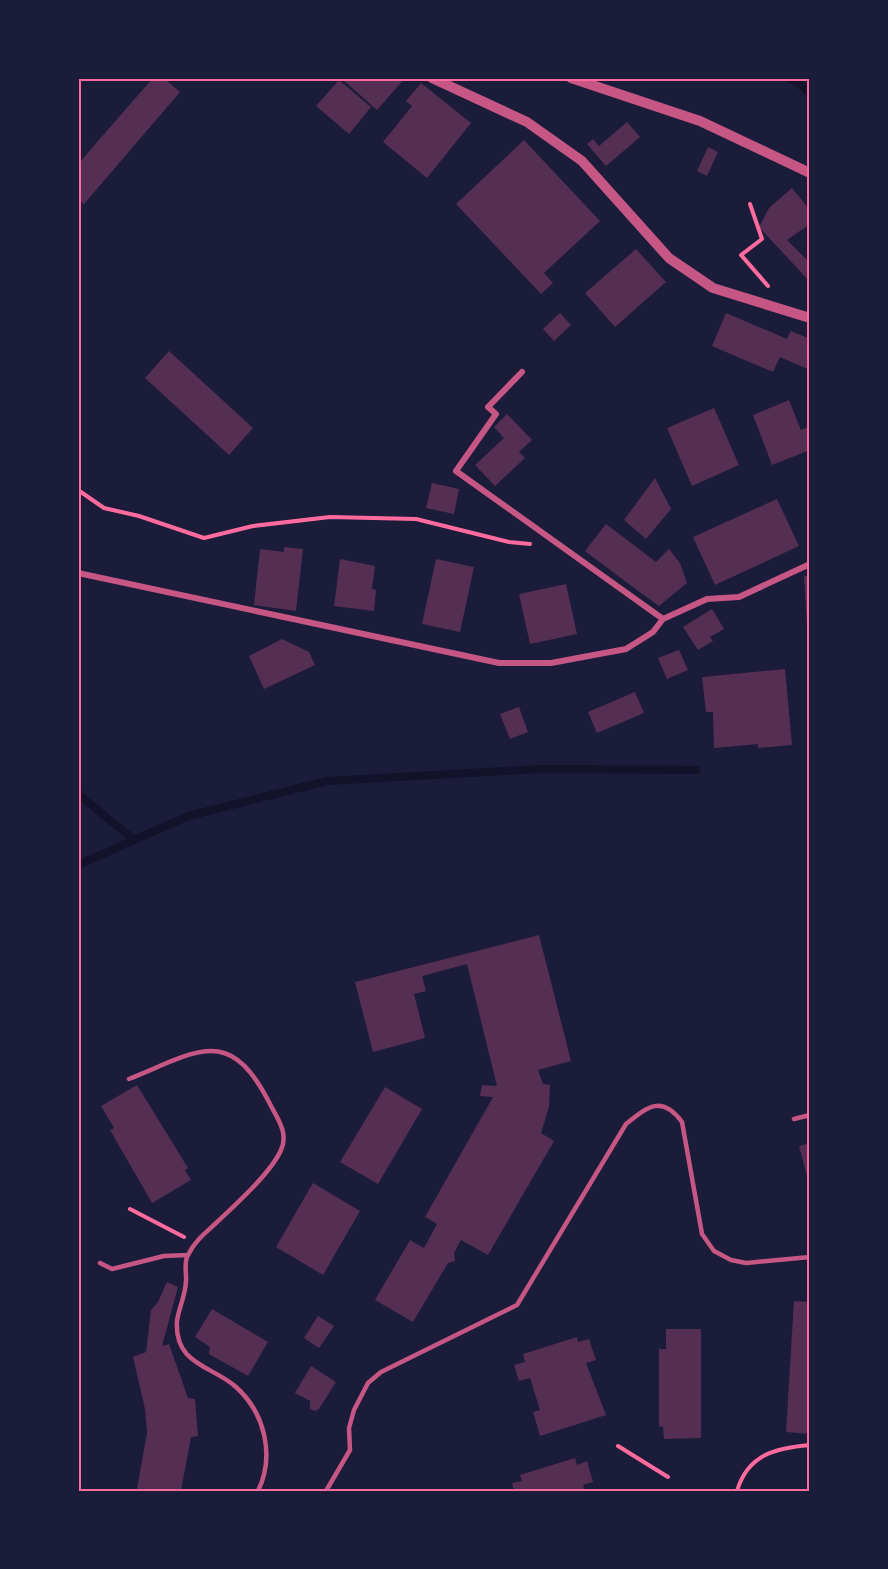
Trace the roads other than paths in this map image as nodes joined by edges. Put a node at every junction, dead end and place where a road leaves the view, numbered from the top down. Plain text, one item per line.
1 (432, 78) edge
2 (571, 78) edge
3 (810, 173) edge
4 (810, 318) edge
5 (522, 372) dead end
6 (810, 564) edge
7 (78, 573) edge
8 (663, 619) junction
9 (129, 1078) dead end
10 (810, 1115) edge
11 (794, 1119) dead end
12 (187, 1255) junction
13 (810, 1257) edge
14 (100, 1263) dead end
15 (258, 1491) edge
16 (326, 1491) edge

1 - 4 street
2 - 3 street
5 - 8 street
6 - 8 street
7 - 8 street
9 - 12 lane
10 - 11 lane
12 - 14 lane
12 - 15 lane
13 - 16 lane

